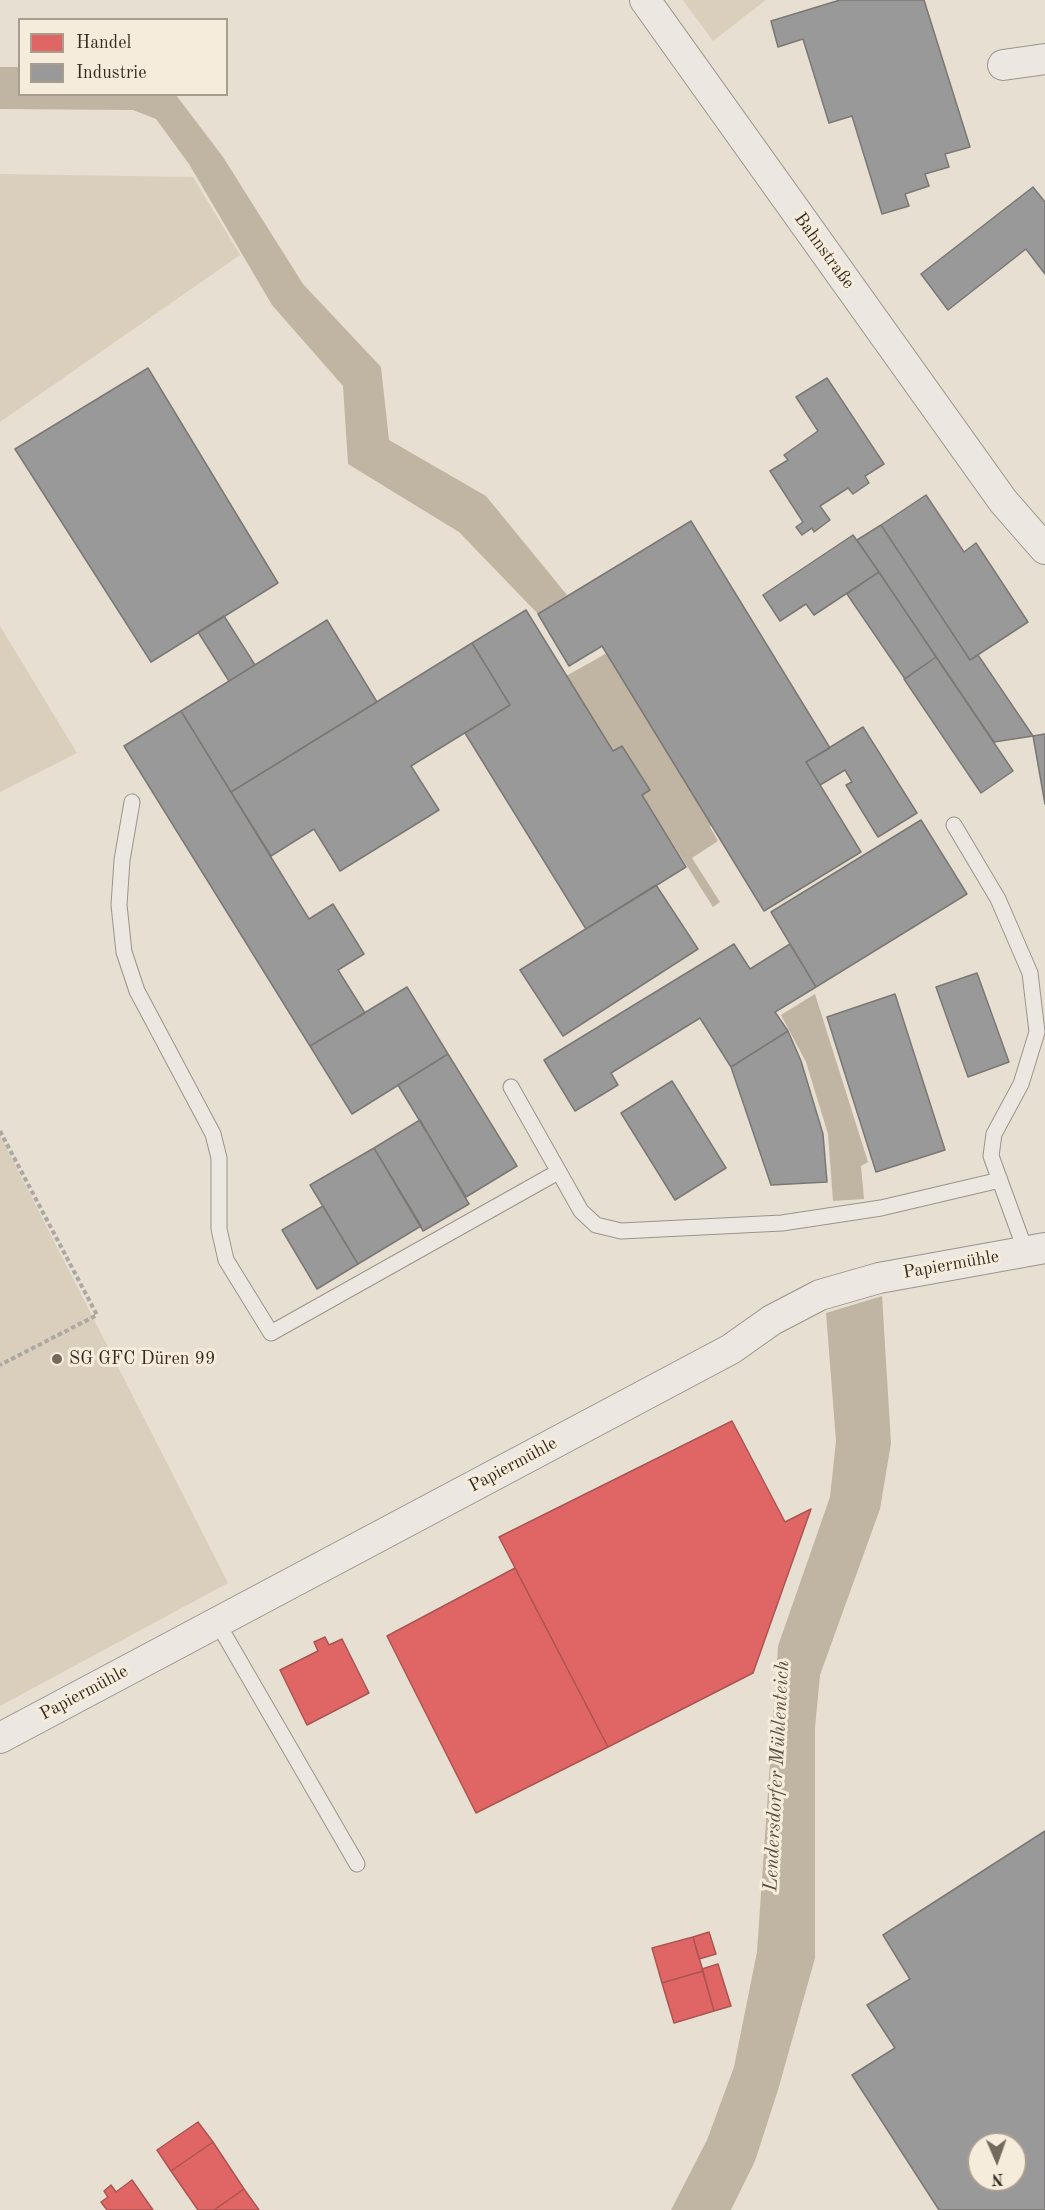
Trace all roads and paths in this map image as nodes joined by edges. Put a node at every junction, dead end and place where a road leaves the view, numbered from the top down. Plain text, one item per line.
1 (645, 0) edge
2 (1045, 59) edge
3 (1003, 64) dead end
4 (1003, 501) junction
5 (1045, 524) edge
6 (1045, 549) edge
7 (132, 802) dead end
8 (954, 825) dead end
9 (511, 1087) dead end
10 (0, 1131) edge
11 (558, 1172) junction
12 (1000, 1180) junction
13 (1035, 1250) edge
14 (0, 1365) edge
15 (217, 1622) junction
16 (0, 1738) edge
17 (357, 1864) dead end

1 - 4 street, Bahnstraße
2 - 3 street
4 - 5 street, Bahnstraße
4 - 6 street, Bahnstraße
7 - 11 lane
8 - 12 lane
9 - 11 lane
10 - 14 path
11 - 12 lane
12 - 13 lane
13 - 15 street, Papiermühle
15 - 16 street, Papiermühle
15 - 17 lane

